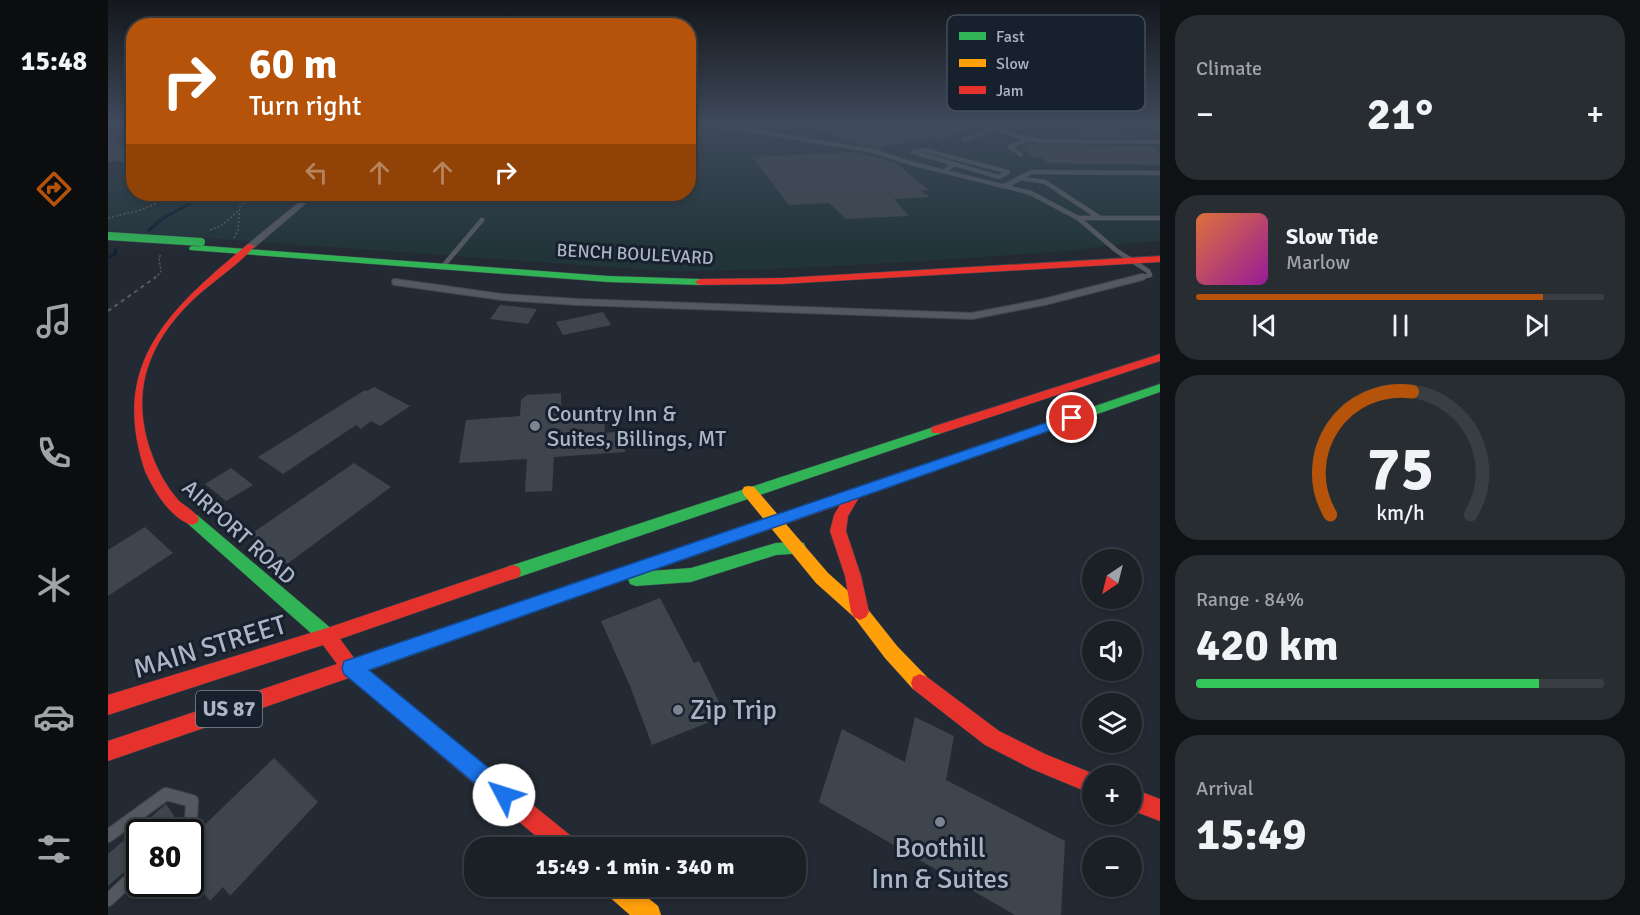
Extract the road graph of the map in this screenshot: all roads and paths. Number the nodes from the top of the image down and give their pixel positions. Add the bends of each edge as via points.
1 (933, 168) edge
2 (949, 168) edge
3 (963, 168) edge
4 (992, 168) edge
5 (945, 171) junction
6 (1160, 173) edge
7 (1019, 178) junction
8 (1006, 185) junction
9 (162, 201) edge
10 (247, 201) edge
11 (305, 201) edge
12 (1059, 206) junction
13 (1082, 206) junction
14 (240, 209) junction
15 (108, 218) edge
16 (1078, 218) junction
17 (1100, 218) junction
18 (1160, 218) edge
19 (482, 220) dead end
20 (108, 236) edge
21 (201, 240) junction
22 (108, 242) edge
23 (223, 244) junction
24 (247, 249) junction
25 (1160, 250) edge
26 (1117, 251) junction
27 (165, 252) dead end
28 (1160, 259) edge
29 (1132, 260) junction
30 (446, 263) junction
31 (395, 282) dead end
32 (108, 310) edge
33 (1160, 357) edge
34 (1160, 388) edge
35 (749, 491) junction
36 (854, 494) junction
37 (775, 520) junction
38 (798, 548) junction
39 (608, 580) junction
40 (860, 612) junction
41 (327, 636) junction
42 (351, 668) junction
43 (108, 705) edge
44 (108, 751) edge
45 (1082, 779) edge
46 (1142, 803) edge
47 (1160, 810) edge
48 (131, 819) edge
49 (191, 819) edge
50 (126, 823) edge
51 (108, 836) edge
52 (555, 837) edge
53 (126, 883) edge
54 (628, 897) edge
55 (108, 900) edge
56 (649, 915) edge

1 - 5 lane
2 - 5 lane
3 - 4 lane via 999,177 1008,172
5 - 8 lane
6 - 7 street via 1031,172
7 - 8 street
7 - 13 lane via 1045,182
8 - 12 lane
9 - 15 path
10 - 14 path
11 - 24 street, AIRPORT ROAD
12 - 13 lane
12 - 16 lane
13 - 17 lane
14 - 21 path
14 - 23 path via 238,230 234,238
16 - 17 lane
16 - 26 lane
17 - 18 lane
19 - 30 lane
20 - 21 main road, bridge
21 - 22 main road
21 - 23 main road
21 - 24 main road
23 - 24 main road
24 - 30 main road
24 - 41 main road, AIRPORT ROAD via 170,319 148,349 140,369 135,416 143,458 170,500
25 - 26 main road, BENCH BOULEVARD
26 - 29 lane
26 - 30 main road, BENCH BOULEVARD via 996,263 744,276 619,274
27 - 32 path via 159,257 161,272 152,282
28 - 29 main road
29 - 30 main road via 745,282 620,279
29 - 31 lane via 1150,275 972,316 578,302 502,297
33 - 35 main road, US 87
34 - 36 main road, US 87
35 - 37 main road
35 - 41 main road, US 87
36 - 37 main road, US 87
36 - 40 main road via 840,512 837,526
37 - 38 main road
37 - 39 main road, US 87
38 - 39 main road via 776,549 691,575
38 - 40 main road via 822,578
39 - 42 main road, US 87
40 - 45 main road via 923,686 967,722 1030,757
41 - 42 main road, AIRPORT ROAD
41 - 43 main road, MAIN STREET / US 87
42 - 44 main road, US 87
42 - 52 main road, AIRPORT ROAD
46 - 47 main road
48 - 49 lane via 166,794 192,801
50 - 51 lane
53 - 55 lane
54 - 56 main road

